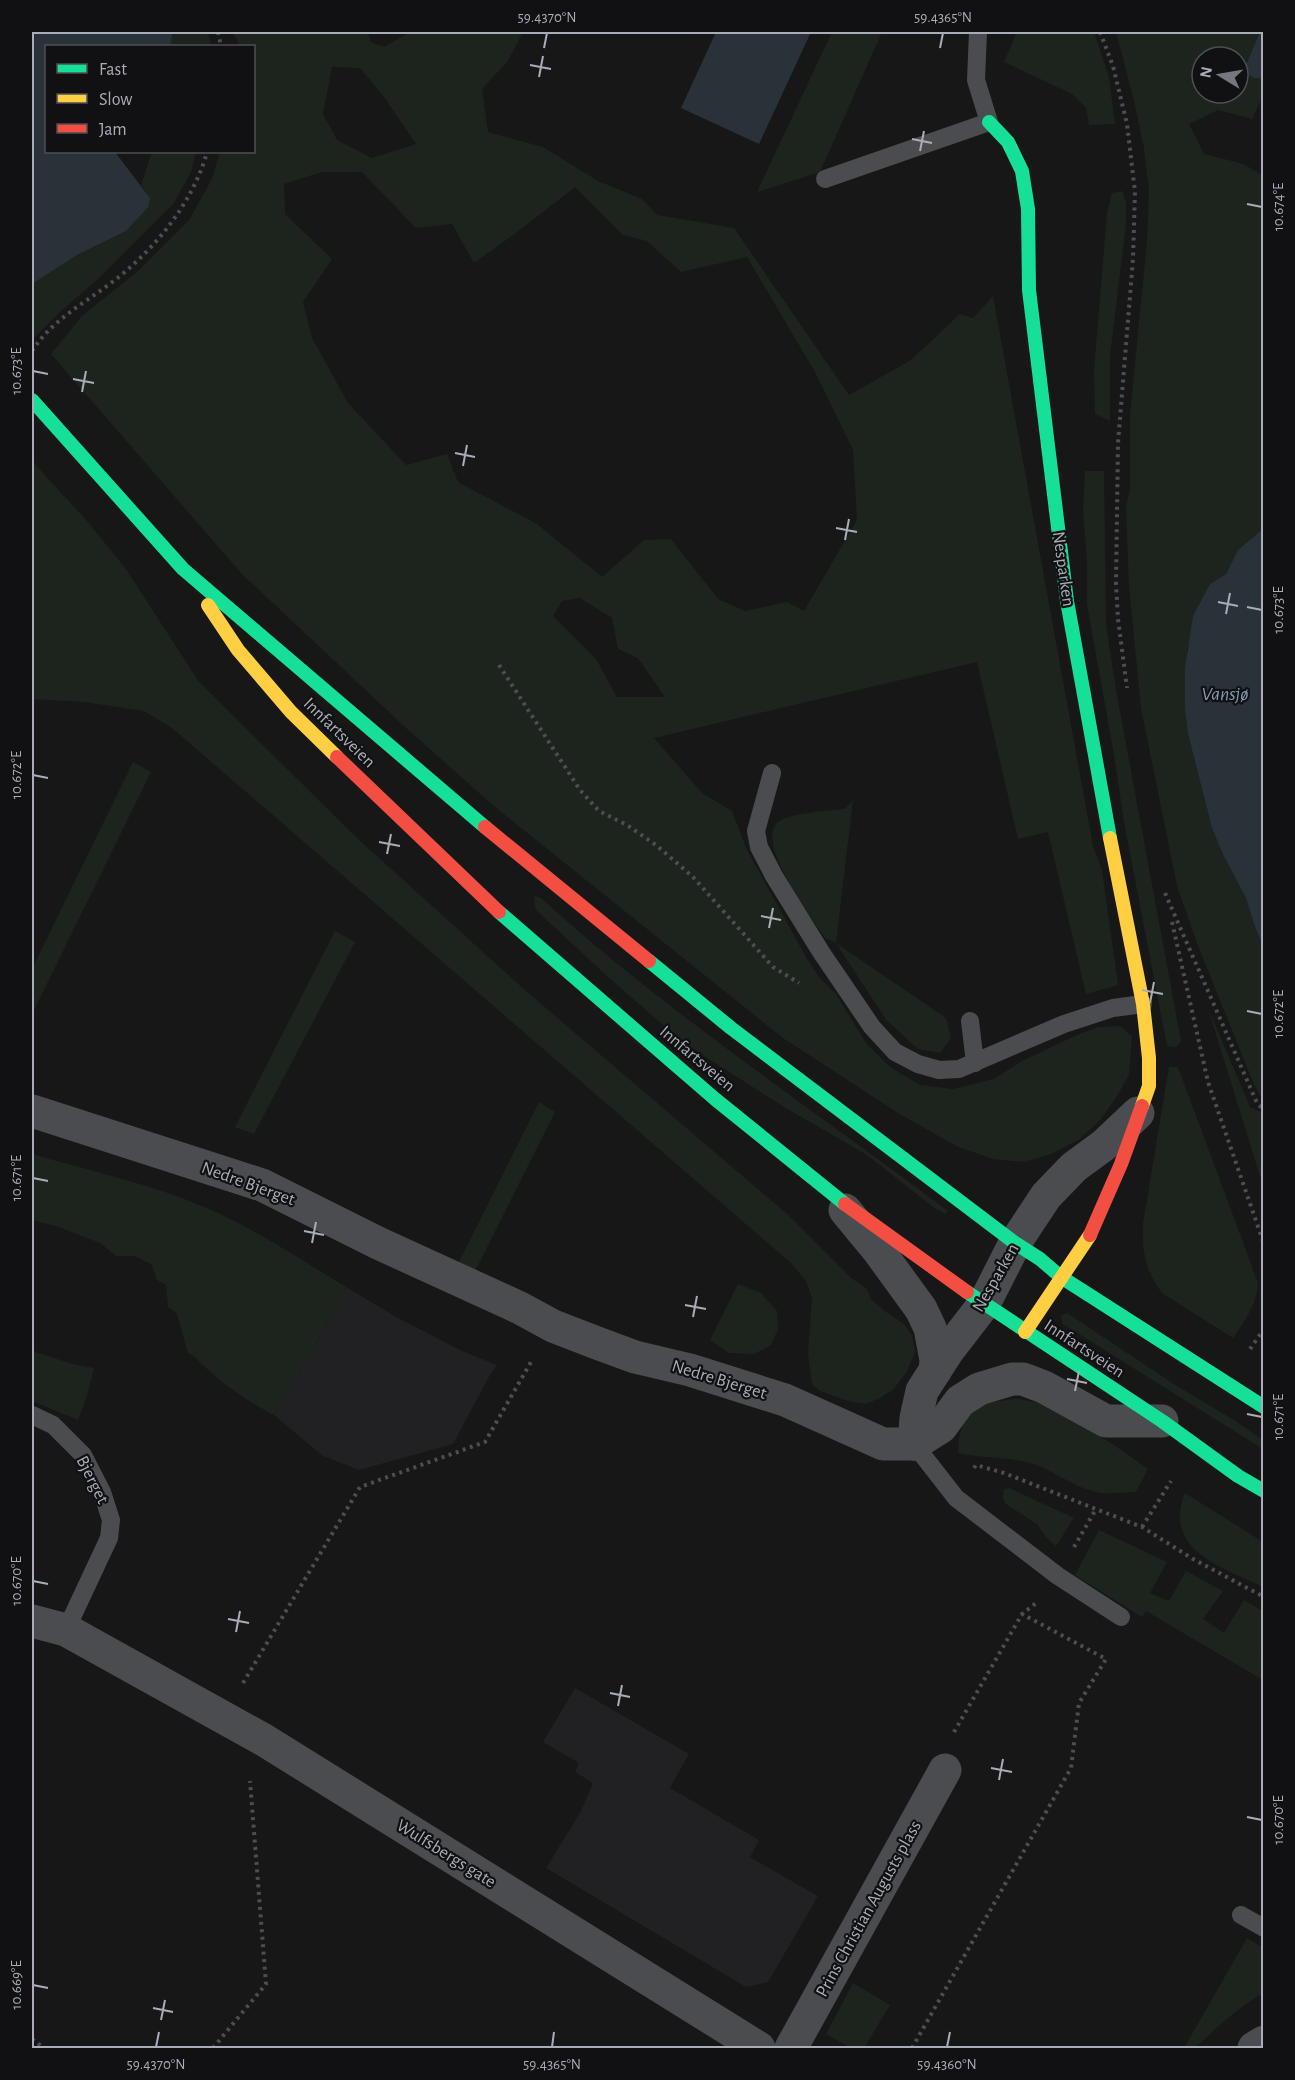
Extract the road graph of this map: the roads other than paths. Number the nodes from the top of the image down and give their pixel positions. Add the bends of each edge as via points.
1 (978, 32) edge
2 (989, 122) junction
3 (825, 179) dead end
4 (32, 400) edge
5 (183, 569) junction
6 (772, 773) dead end
7 (1143, 1004) junction
8 (970, 1021) dead end
9 (975, 1063) junction
10 (32, 1111) edge
11 (1138, 1113) junction
12 (833, 1195) junction
13 (1015, 1244) junction
14 (1061, 1277) junction
15 (984, 1304) junction
16 (1026, 1332) junction
17 (935, 1371) junction
18 (1263, 1407) edge
19 (32, 1415) edge
20 (1162, 1421) junction
21 (898, 1444) junction
22 (1263, 1491) edge
23 (1121, 1617) dead end
24 (32, 1621) edge
25 (66, 1630) junction
26 (945, 1770) road end
27 (1241, 1915) dead end
28 (1263, 1928) edge
29 (1263, 2042) edge
30 (759, 2049) edge
31 (791, 2049) edge
32 (1254, 2049) edge

1 - 2 lane, Nesparken via 976,80
2 - 3 lane
2 - 7 main road, Nesparken via 1008,142 1022,171 1028,209 1029,290 1067,601
4 - 5 main road, Innfartsveien
5 - 12 main road, Innfartsveien via 238,650 291,712 495,910
5 - 13 main road, Innfartsveien via 467,812 731,1028
6 - 9 lane via 756,831 759,847 821,952 872,1027 895,1052 918,1064 939,1070
7 - 9 lane via 1113,1008 1064,1024
7 - 11 main road, Nesparken via 1149,1086
8 - 9 lane
10 - 21 street, Nedre Bjerget via 262,1185 553,1326 635,1357 785,1400
11 - 13 street, Nesparken via 1046,1196
11 - 14 main road, Nesparken via 1092,1232
12 - 15 main road, Innfartsveien
12 - 17 street via 921,1309 930,1328
13 - 14 main road, Innfartsveien
13 - 15 street, Nesparken
14 - 16 main road, Nesparken
14 - 18 main road, Innfartsveien
15 - 16 main road, Innfartsveien
15 - 17 street, Nesparken
16 - 20 main road, Innfartsveien
17 - 21 street, Nesparken via 922,1391 916,1418
19 - 25 lane, Bjerget via 53,1425 83,1455 111,1520 109,1538
20 - 21 street via 1106,1421 1044,1387 1012,1379 979,1389 960,1401 941,1427
20 - 22 main road, Innfartsveien
21 - 23 lane via 956,1498 1058,1576
24 - 25 street
25 - 30 street, Wulfsbergs gate via 264,1740
26 - 31 street, Prins Christian Augusts plass
27 - 28 lane
29 - 32 street

